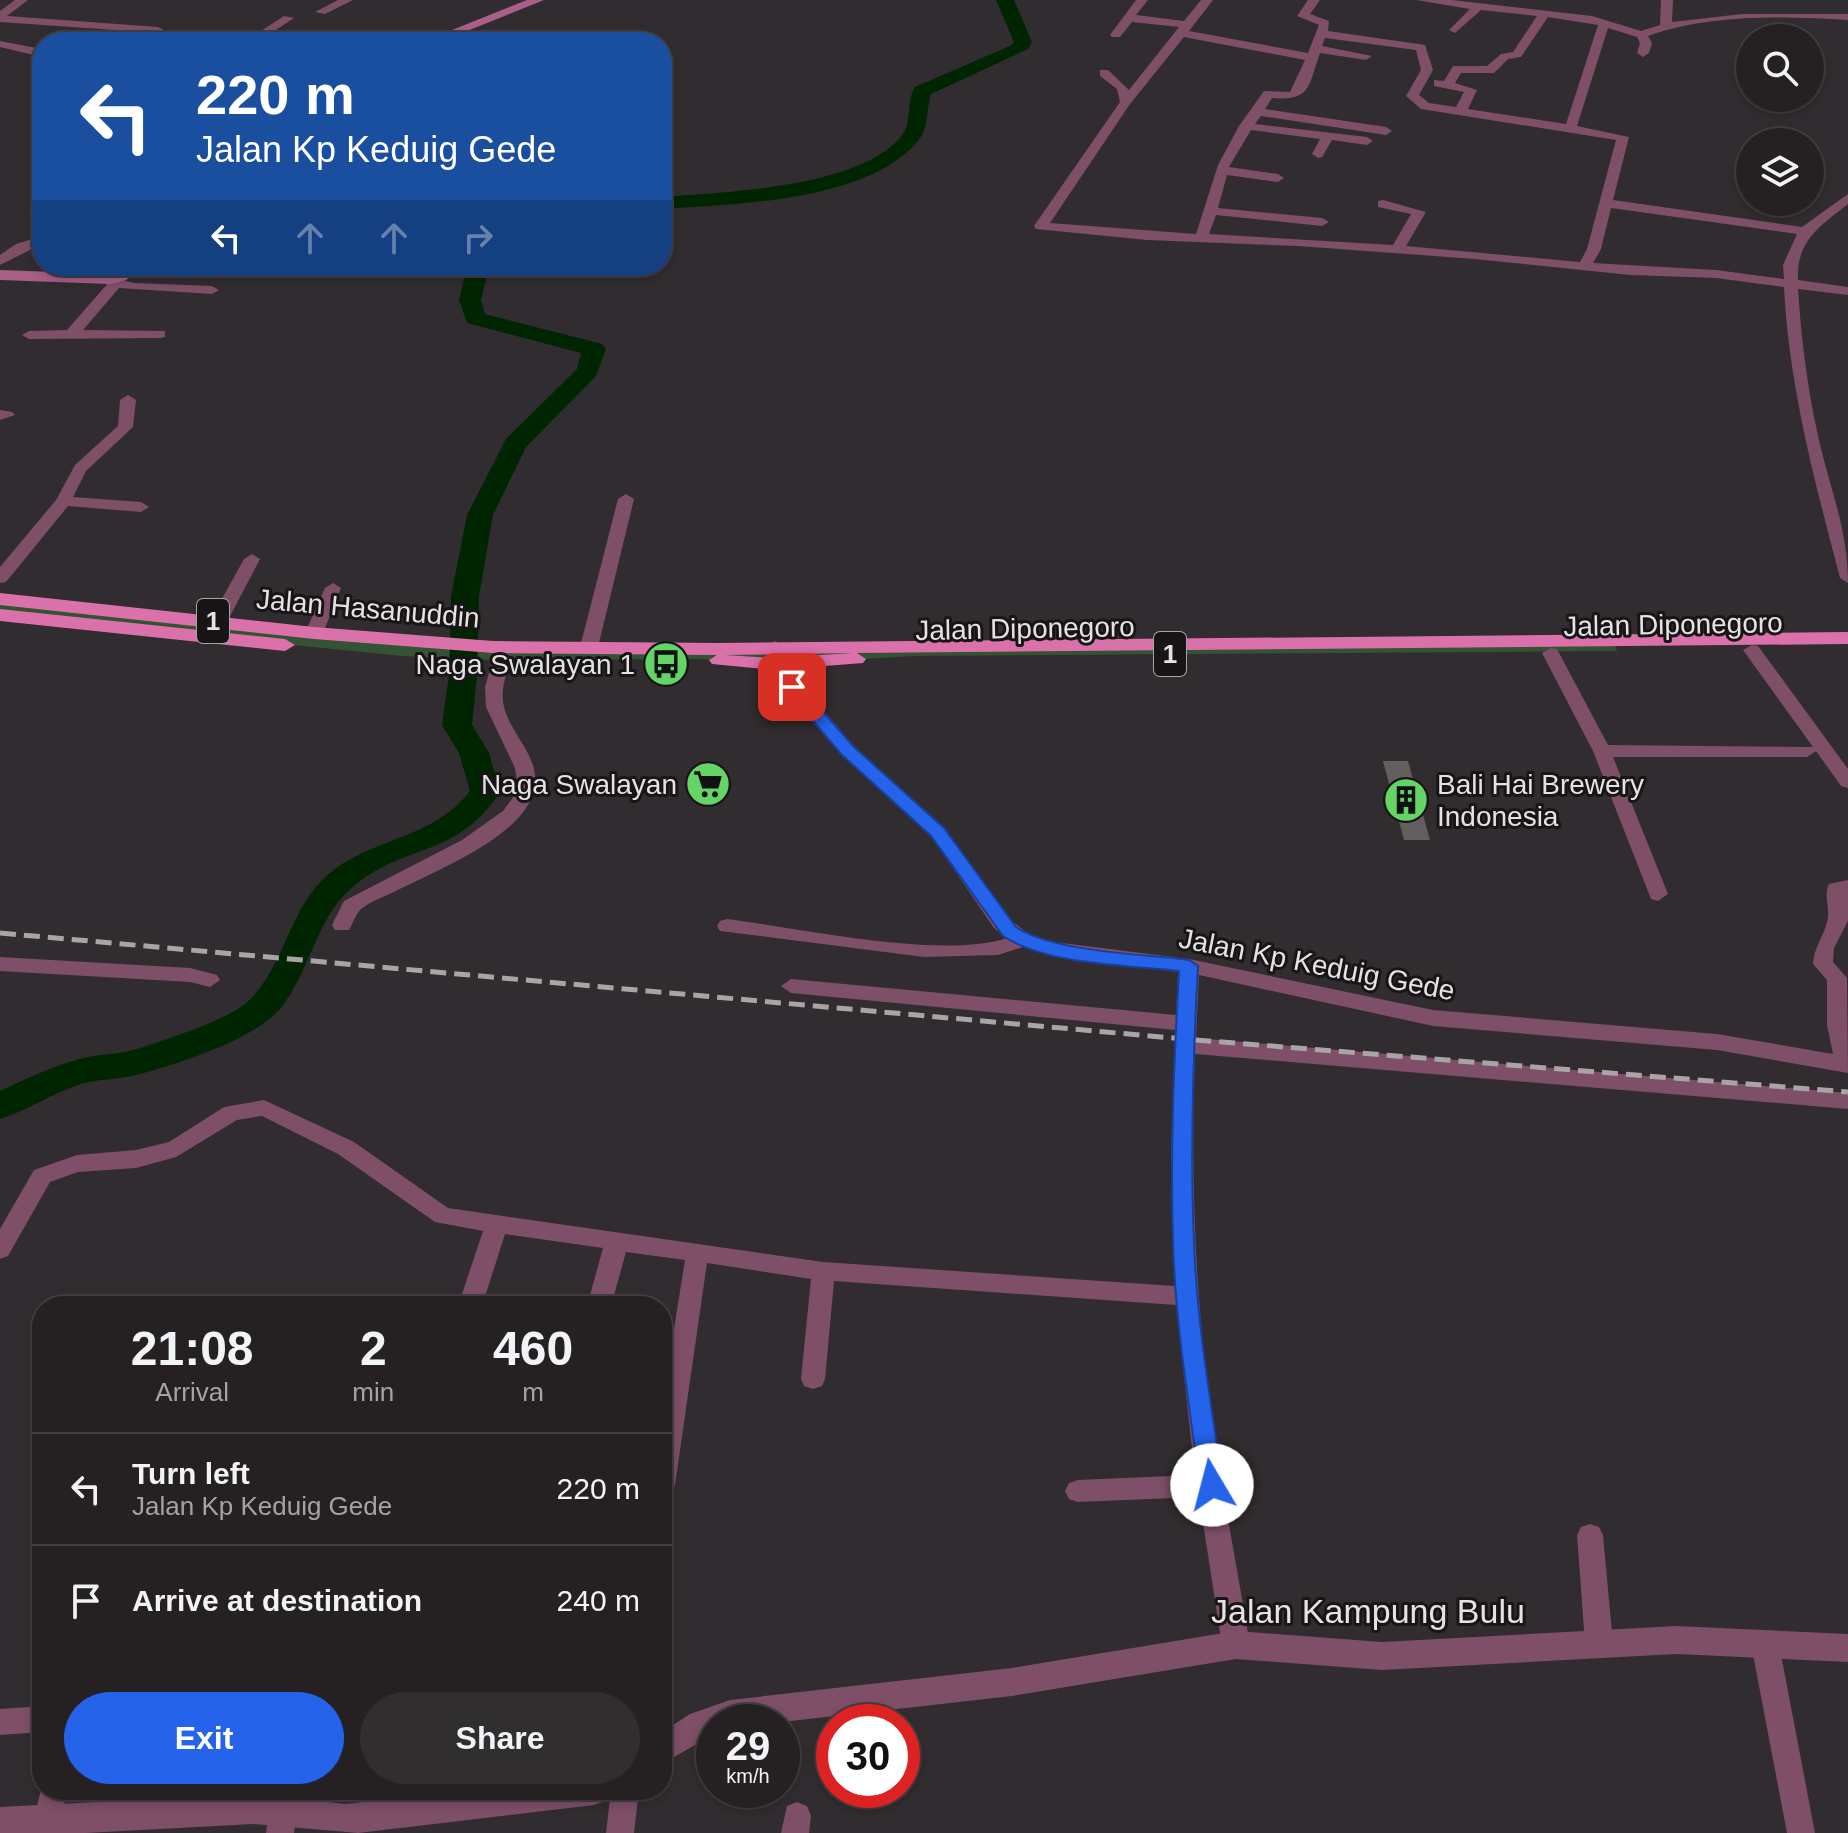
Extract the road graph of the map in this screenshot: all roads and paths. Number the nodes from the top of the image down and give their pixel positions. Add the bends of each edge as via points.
1 (22, 0) edge
2 (347, 0) edge
3 (538, 0) edge
4 (1142, 0) edge
5 (1207, 0) edge
6 (1314, 0) edge
7 (1422, 0) edge
8 (1430, 0) edge
9 (1667, 0) edge
10 (1477, 8) junction
11 (321, 12) dead end
12 (2, 13) edge
13 (1543, 16) junction
14 (1848, 17) edge
15 (288, 18) dead end
16 (1129, 18) junction
17 (1604, 23) junction
18 (1666, 25) junction
19 (1186, 29) junction
20 (158, 30) dead end
21 (1455, 30) dead end
22 (266, 32) edge
23 (454, 32) edge
24 (1321, 34) junction
25 (1116, 35) dead end
26 (1641, 35) junction
27 (0, 44) edge
28 (32, 51) edge
29 (1314, 53) junction
30 (1643, 53) dead end
31 (1366, 56) dead end
32 (1104, 73) dead end
33 (1423, 81) junction
34 (1448, 85) junction
35 (1126, 102) junction
36 (1255, 111) junction
37 (1460, 112) junction
38 (1245, 126) junction
39 (1571, 127) junction
40 (1386, 131) dead end
41 (1328, 136) junction
42 (1367, 141) dead end
43 (1318, 154) dead end
44 (1222, 170) junction
45 (1278, 178) dead end
46 (1848, 198) edge
47 (1604, 203) junction
48 (1383, 204) dead end
49 (1212, 211) junction
50 (1322, 222) dead end
51 (1805, 231) junction
52 (1201, 238) junction
53 (32, 243) edge
54 (1397, 250) junction
55 (0, 261) edge
56 (1585, 266) junction
57 (0, 275) edge
58 (124, 276) edge
59 (119, 280) junction
60 (1791, 283) junction
61 (212, 290) dead end
62 (1848, 291) edge
63 (72, 334) junction
64 (160, 334) dead end
65 (29, 335) dead end
66 (128, 400) dead end
67 (626, 499) dead end
68 (64, 501) junction
69 (141, 507) dead end
70 (252, 559) dead end
71 (0, 578) edge
72 (1848, 578) edge
73 (333, 588) dead end
74 (0, 599) edge
75 (0, 615) edge
76 (218, 622) junction
77 (314, 633) junction
78 (1848, 638) edge
79 (414, 649) junction
80 (1752, 650) junction
81 (1848, 650) edge
82 (1551, 653) junction
83 (589, 654) junction
84 (496, 655) junction
85 (774, 655) junction
86 (1602, 751) junction
87 (1807, 751) dead end
88 (1848, 782) edge
89 (1848, 887) edge
90 (1658, 894) dead end
91 (342, 925) dead end
92 (727, 926) dead end
93 (1023, 940) junction
94 (8, 964) edge
95 (1189, 966) junction
96 (210, 980) dead end
97 (0, 983) edge
98 (791, 986) dead end
99 (1185, 1034) junction
100 (1846, 1065) edge
101 (1848, 1101) edge
102 (497, 1224) junction
103 (616, 1244) junction
104 (0, 1250) edge
105 (697, 1255) junction
106 (823, 1271) junction
107 (473, 1296) edge
108 (602, 1296) edge
109 (1189, 1296) junction
110 (672, 1363) edge
111 (813, 1379) dead end
112 (1212, 1485) junction
113 (1078, 1491) dead end
114 (1590, 1535) dead end
115 (1599, 1643) junction
116 (1765, 1644) junction
117 (1236, 1645) junction
118 (1848, 1648) edge
119 (32, 1720) edge
120 (0, 1722) edge
121 (672, 1743) edge
122 (508, 1800) edge
123 (624, 1800) edge
124 (177, 1802) edge
125 (51, 1804) edge
126 (283, 1812) edge
127 (0, 1822) edge
128 (620, 1833) edge
129 (1801, 1833) edge

1 - 12 street
2 - 11 street
3 - 23 main road
4 - 16 street
5 - 19 street
6 - 24 street via 1303,16 1325,21
7 - 8 street
8 - 10 street
9 - 18 street
10 - 13 street
10 - 21 street
12 - 20 street
13 - 17 street
13 - 34 street via 1517,55 1505,56 1490,70 1457,69
14 - 18 street via 1729,18
15 - 22 street
16 - 19 street
16 - 25 street
17 - 26 street
17 - 39 street
18 - 26 street
19 - 29 street via 1260,51
19 - 35 street
24 - 29 street
24 - 33 street via 1419,46 1426,66
26 - 30 street via 1646,43
27 - 28 street
29 - 31 street
29 - 36 street via 1296,95 1268,94
32 - 35 street via 1123,88
33 - 34 street
33 - 37 street via 1412,96 1415,101
34 - 37 street via 1471,90
35 - 52 street via 1041,226
36 - 38 street
36 - 40 street
37 - 39 street
38 - 41 street
38 - 44 street
39 - 47 street via 1624,138
41 - 42 street
41 - 43 street
44 - 45 street
44 - 49 street
46 - 51 street
47 - 51 street
47 - 56 street
48 - 54 street via 1419,212
49 - 50 street
49 - 52 street
51 - 60 street via 1790,265
52 - 54 street
53 - 55 street
54 - 56 street
56 - 60 street
57 - 59 main road
58 - 59 main road
59 - 61 street via 135,287
59 - 63 street
60 - 62 street
60 - 72 street via 1809,431
63 - 64 street
63 - 65 street
66 - 68 street via 125,427 92,453 65,488
67 - 83 street
68 - 69 street
68 - 71 street
70 - 76 street
73 - 77 street
74 - 76 highway, Jalan Hasanuddin / 1
75 - 79 highway, Jalan Hasanuddin / 1
76 - 77 highway, Jalan Hasanuddin / 1
77 - 79 highway, Jalan Hasanuddin / 1
78 - 85 highway, Jalan Diponegoro / 1
79 - 84 highway, Jalan Hasanuddin / 1
80 - 81 highway, Jalan Diponegoro / 1
80 - 82 highway, Jalan Diponegoro / 1
80 - 88 street
82 - 85 highway, Jalan Diponegoro / 1
82 - 86 street
83 - 84 highway, Jalan Diponegoro / 1
83 - 85 highway, Jalan Diponegoro / 1 via 701,659
84 - 91 street via 493,711 525,768 523,799 482,835 351,906
85 - 93 street, Jalan Kp Keduig Gede via 847,750 938,832 1001,923
86 - 87 street
86 - 90 street
89 - 100 street via 1836,889 1838,921 1824,948 1823,964 1837,978
92 - 93 street via 908,948 1000,949
93 - 95 street, Jalan Kp Keduig Gede via 1054,949
94 - 96 street
94 - 97 street
95 - 99 street
95 - 100 street, Jalan Kp Keduig Gede via 1433,1018 1717,1042
98 - 99 street
99 - 101 street
99 - 109 street via 1181,1179
102 - 103 street
102 - 104 street via 443,1216 346,1148 264,1108 253,1108 222,1118 176,1149 77,1164 42,1176
102 - 107 street
103 - 105 street
103 - 108 street
105 - 106 street
105 - 110 street
106 - 109 street
106 - 111 street
109 - 112 street
112 - 113 street
112 - 117 street
114 - 115 street
115 - 116 street, Jalan Kampung Bulu
115 - 117 street, Jalan Kampung Bulu via 1382,1656
116 - 118 street, Jalan Kampung Bulu
116 - 129 street
117 - 121 street, Jalan Kampung Bulu via 1012,1682 730,1714
119 - 120 street
122 - 126 street via 346,1819
123 - 128 street
124 - 125 street
124 - 126 street
125 - 127 street

